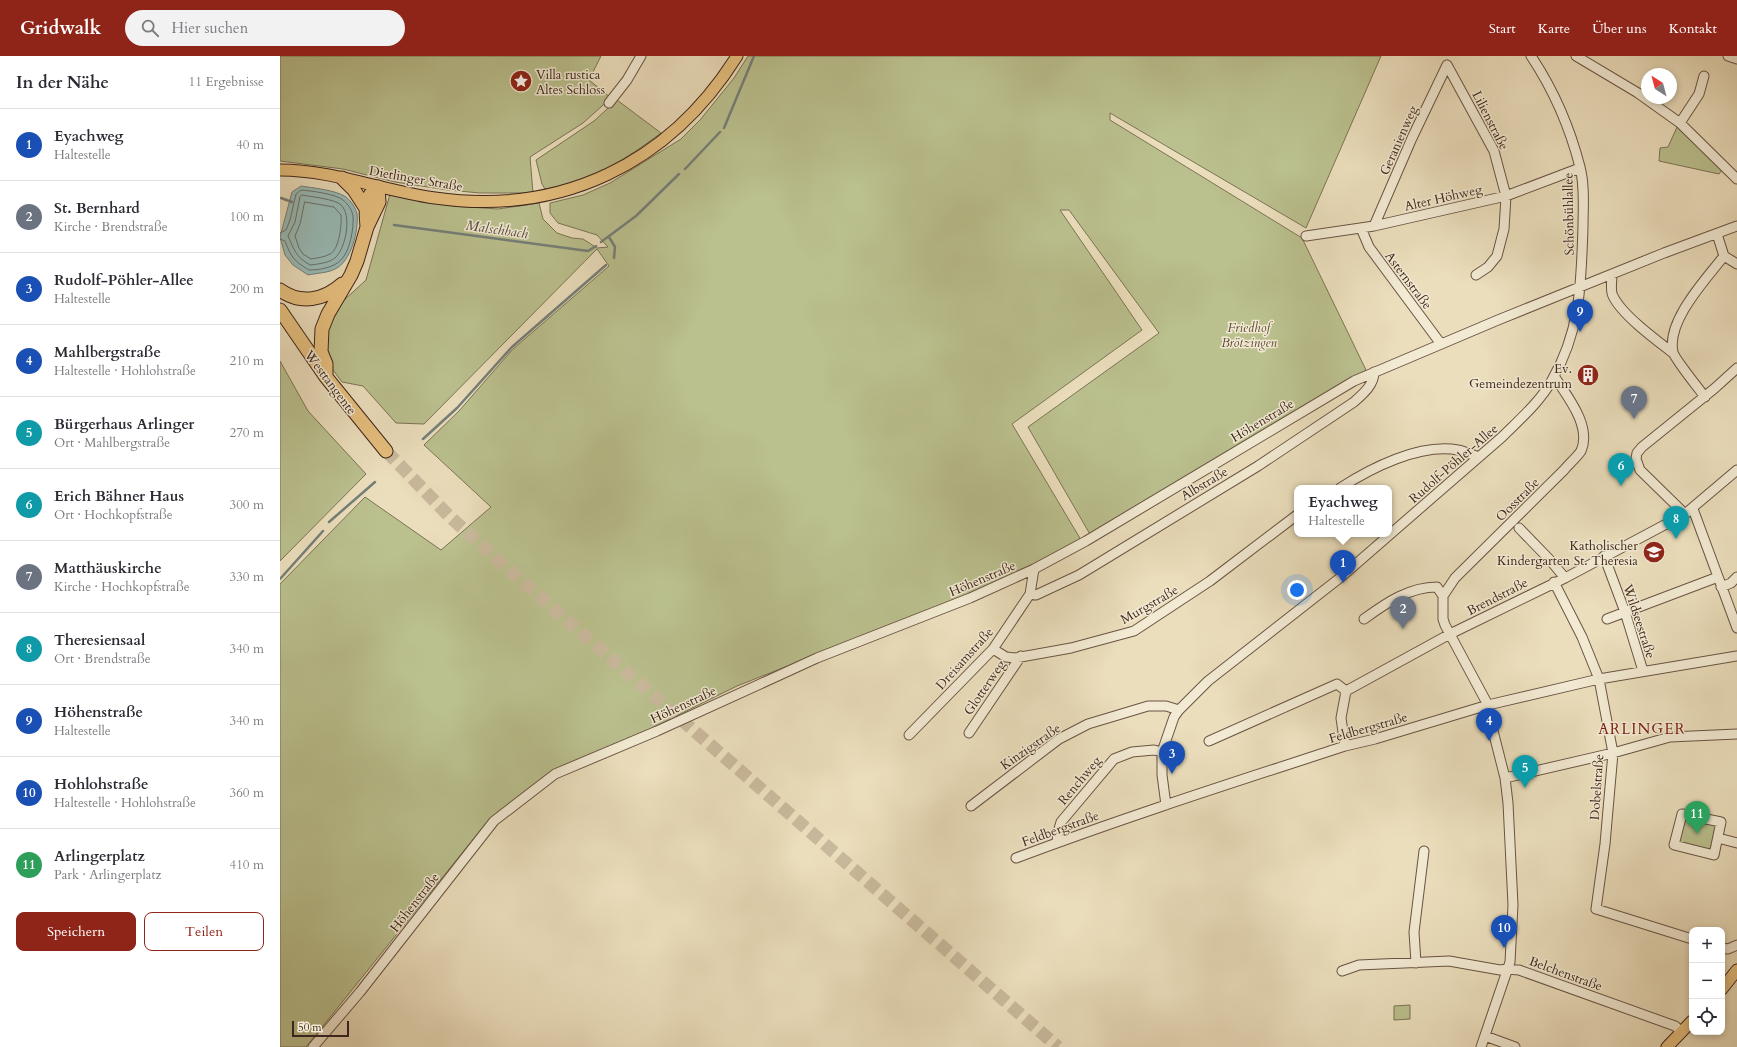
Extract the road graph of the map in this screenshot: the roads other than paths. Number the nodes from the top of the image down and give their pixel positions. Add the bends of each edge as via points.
1 (641, 56) edge
2 (736, 56) edge
3 (1531, 56) edge
4 (1576, 56) edge
5 (1728, 56) edge
6 (1737, 59) edge
7 (1447, 65) joint
8 (1704, 76) dead end
9 (609, 103) dead end
10 (1680, 123) junction
11 (1580, 168) junction
12 (280, 170) edge
13 (342, 178) junction
14 (1737, 179) edge
15 (378, 187) junction
16 (1506, 196) junction
17 (365, 207) junction
18 (1374, 226) junction
19 (1737, 226) edge
20 (367, 227) junction
21 (1361, 228) junction
22 (1717, 234) junction
23 (1306, 236) dead end
24 (1724, 256) junction
25 (1737, 264) edge
26 (1612, 274) junction
27 (1476, 275) dead end
28 (350, 278) junction
29 (1581, 286) junction
30 (280, 290) edge
31 (280, 310) edge
32 (1441, 344) junction
33 (1673, 352) junction
34 (1737, 368) edge
35 (1374, 372) junction
36 (1554, 376) junction
37 (326, 377) junction
38 (1705, 397) junction
39 (386, 451) tunnel mouth
40 (1479, 457) junction
41 (1737, 470) edge
42 (1345, 485) edge
43 (1689, 511) junction
44 (1294, 517) edge
45 (1519, 528) dead end
46 (1392, 533) edge
47 (1387, 537) edge
48 (1604, 556) junction
49 (1034, 569) junction
50 (1718, 577) junction
51 (1737, 577) edge
52 (1565, 578) junction
53 (1554, 582) junction
54 (1721, 587) junction
55 (1030, 594) junction
56 (1443, 596) junction
57 (1626, 612) junction
58 (1364, 619) dead end
59 (1607, 619) dead end
60 (1737, 628) edge
61 (1450, 634) junction
62 (993, 648) junction
63 (1021, 656) junction
64 (1737, 656) edge
65 (1643, 671) junction
66 (1598, 679) junction
67 (1346, 691) junction
68 (1488, 706) junction
69 (1179, 710) junction
70 (969, 733) dead end
71 (909, 734) dead end
72 (1737, 734) edge
73 (1209, 741) dead end
74 (1345, 746) junction
75 (1162, 752) junction
76 (1613, 753) junction
77 (1506, 778) junction
78 (1166, 805) junction
79 (971, 806) dead end
80 (1718, 838) junction
81 (1057, 842) junction
82 (1737, 843) edge
83 (1424, 851) dead end
84 (1016, 858) dead end
85 (1689, 938) edge
86 (1737, 945) edge
87 (1725, 948) edge
88 (1416, 963) junction
89 (1507, 969) junction
90 (1737, 970) edge
91 (1342, 972) dead end
92 (1725, 985) edge
93 (1689, 1024) edge
94 (1682, 1032) junction
95 (1485, 1036) junction
96 (313, 1047) edge
97 (1481, 1047) edge
98 (1515, 1047) edge
99 (1667, 1047) edge

1 - 9 street
2 - 15 main road, Dietlinger Straße via 714,88 679,125 644,154 584,185 539,197 486,201 435,198
3 - 11 street, Schönbühlallee via 1540,68 1563,115
4 - 10 street via 1638,93
5 - 6 street
7 - 16 street, Lilienstraße via 1494,151
7 - 18 street, Geranienweg
8 - 10 street via 1699,94
10 - 14 street
11 - 16 street, Alter Höhweg
11 - 29 street, Schönbühlallee via 1583,198
12 - 13 main road, Dietlinger Straße
13 - 15 main road, Dietlinger Straße
13 - 17 highway
15 - 17 highway via 370,193
15 - 20 highway via 379,202
16 - 18 street, Alter Höhweg
16 - 27 street, Lilienstraße via 1504,229 1497,256 1488,267
17 - 20 highway
18 - 21 street, Alter Höhweg
19 - 22 street, Höhenstraße
20 - 28 highway
21 - 23 street, Alter Höhweg
21 - 32 street, Asternstraße via 1369,247
22 - 24 street
22 - 26 street, Höhenstraße
24 - 25 street
24 - 33 street via 1679,318 1673,337
26 - 29 street, Höhenstraße
26 - 33 street via 1612,295 1619,307
28 - 30 highway via 332,293 318,298 297,298
28 - 37 highway via 322,329 321,352 326,364
29 - 32 street, Höhenstraße
29 - 36 street, Rudolf-Pöhler-Allee via 1575,322 1566,352
31 - 37 highway, Westtangente
32 - 35 street, Höhenstraße
33 - 38 street
34 - 38 street
35 - 49 street, Höhenstraße via 1354,381 1086,541
35 - 55 street, Albstraße via 1366,392 1354,402 1258,466 1079,575 1036,595
36 - 40 street, Rudolf-Pöhler-Allee via 1527,412
36 - 56 street, Oosstraße via 1582,426 1584,437 1580,451 1455,578
37 - 39 highway, Westtangente
38 - 43 street via 1642,447 1636,459 1640,470
40 - 42 street via 1458,450 1419,452 1362,474
40 - 46 street, Rudolf-Pöhler-Allee
41 - 43 street, Brendstraße
43 - 48 street, Brendstraße
43 - 50 street
44 - 63 street, Murgstraße via 1210,581 1134,631 1071,648
45 - 52 street
47 - 69 street, Rudolf-Pöhler-Allee via 1341,577 1208,682
48 - 52 street, Brendstraße
48 - 57 street, Wildseestraße
49 - 55 street, Dreisamstraße
49 - 96 street, Höhenstraße via 970,598 811,661 657,731 554,774 494,821 360,992
50 - 54 street
50 - 57 street
51 - 54 street
52 - 53 street, Brendstraße
53 - 61 street, Brendstraße
53 - 66 street, Dobelstraße via 1582,637
54 - 60 street
55 - 62 street, Dreisamstraße
56 - 58 street via 1437,587 1426,587 1402,595
56 - 61 street via 1443,619
57 - 59 street
57 - 65 street, Wildseestraße
61 - 67 street, Brendstraße
61 - 68 street
62 - 63 street, Murgstraße via 1006,657
62 - 71 street, Dreisamstraße
63 - 70 street, Glotterweg
64 - 65 street, Feldbergstraße
65 - 66 street, Feldbergstraße
66 - 68 street, Feldbergstraße
66 - 76 street, Dobelstraße
67 - 73 street via 1337,684
67 - 74 street via 1341,718
68 - 74 street, Feldbergstraße
68 - 77 street
69 - 75 street, Rudolf-Pöhler-Allee via 1174,717
69 - 79 street, Kinzigstraße via 1166,706 1148,706 1088,724 1059,739
72 - 76 street via 1670,737
74 - 78 street, Feldbergstraße
75 - 78 street, Rudolf-Pöhler-Allee
75 - 81 street, Renchweg via 1132,752 1114,759 1061,822
76 - 77 street
76 - 85 street, Dobelstraße via 1596,909
77 - 89 street via 1513,904 1510,962
78 - 81 street, Feldbergstraße
80 - 80 street via 1721,822 1682,814 1674,845 1714,855
80 - 82 street
81 - 84 street, Feldbergstraße
83 - 88 street via 1414,932
86 - 87 street
88 - 89 street, Belchenstraße via 1449,961
88 - 91 street, Belchenstraße via 1359,965
89 - 94 street, Belchenstraße via 1519,970 1668,1023
89 - 95 street
90 - 92 main road
93 - 94 main road
94 - 99 main road
95 - 97 street
95 - 98 street

